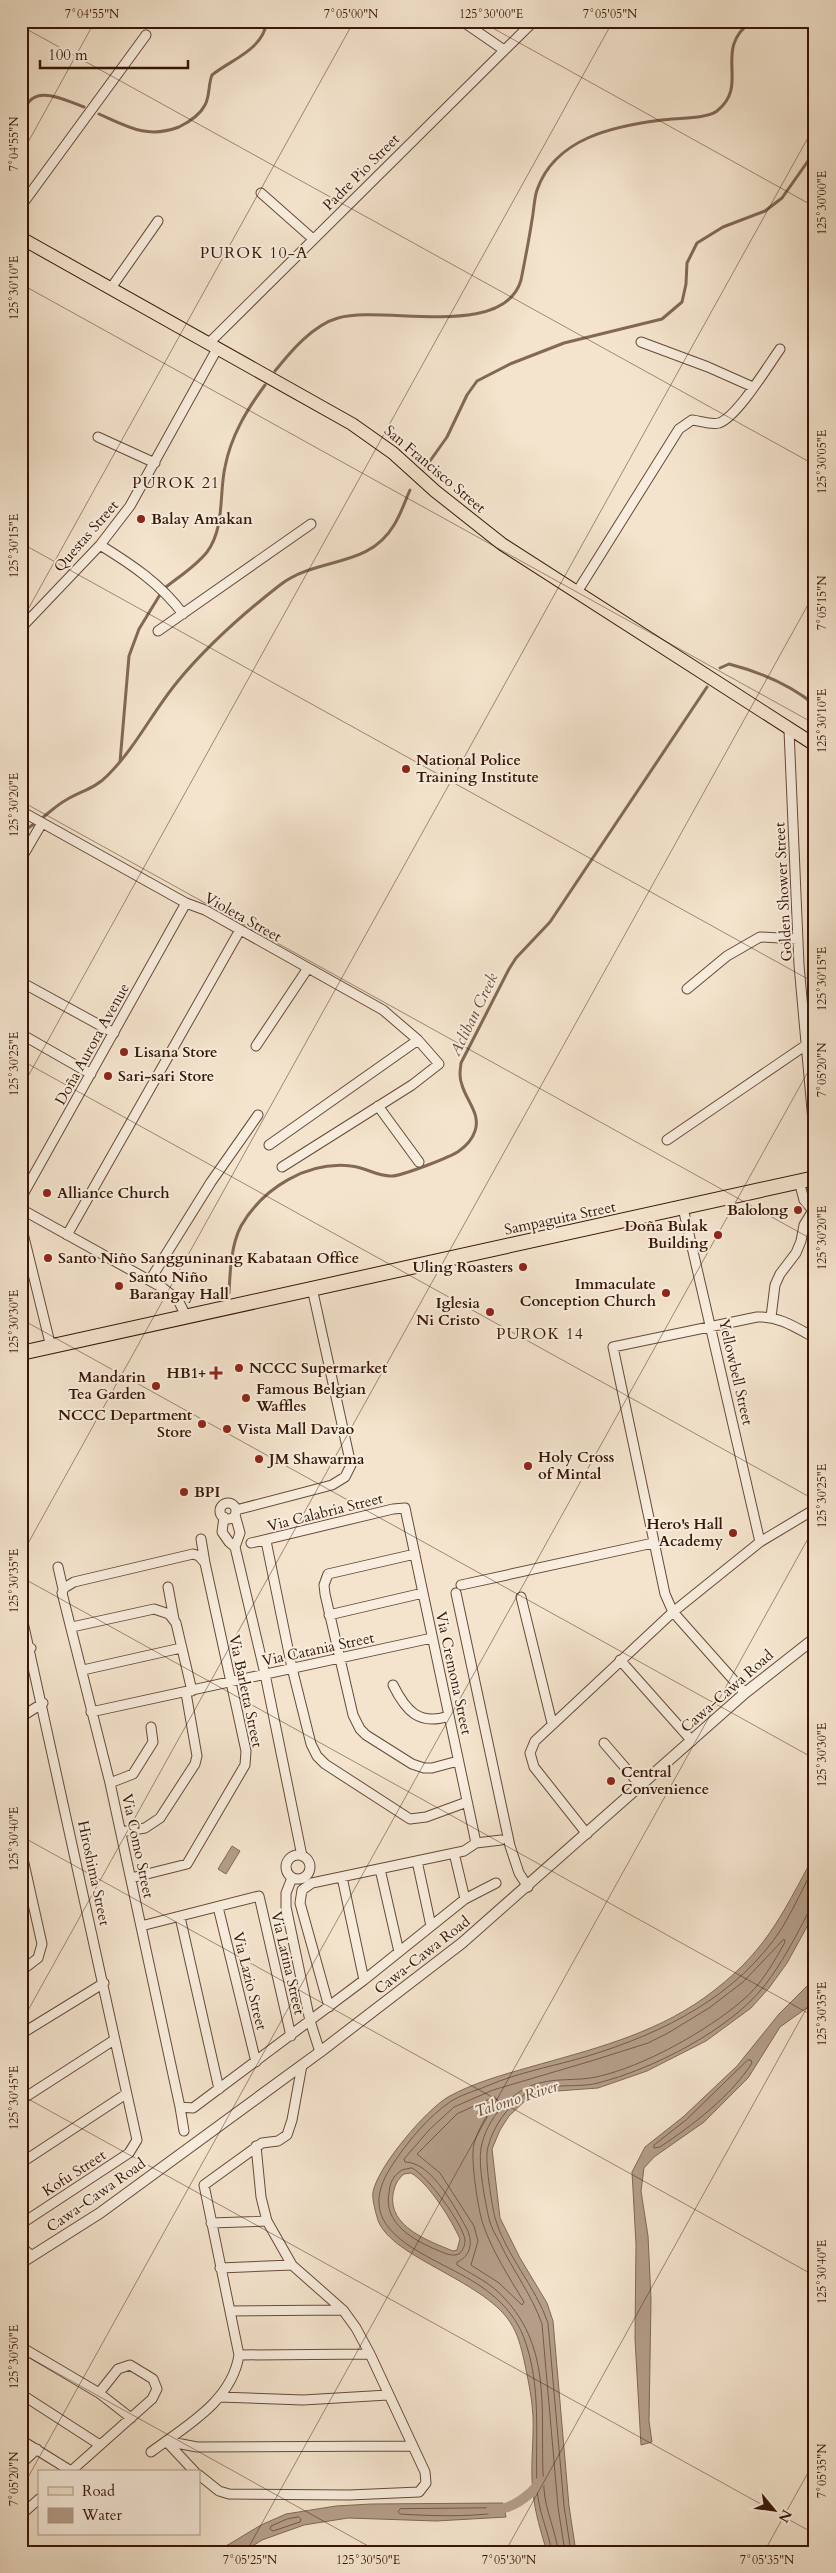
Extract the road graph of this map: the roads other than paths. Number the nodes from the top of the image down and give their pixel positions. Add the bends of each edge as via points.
1 (462, 21) edge
2 (534, 21) edge
3 (146, 35) dead end
4 (504, 50) junction
5 (261, 193) dead end
6 (21, 206) edge
7 (158, 221) dead end
8 (21, 238) edge
9 (314, 239) junction
10 (111, 288) junction
11 (641, 342) dead end
12 (212, 346) junction
13 (780, 349) dead end
14 (753, 387) junction
15 (98, 436) dead end
16 (155, 463) junction
17 (311, 524) dead end
18 (100, 545) junction
19 (577, 592) junction
20 (183, 614) junction
21 (21, 628) edge
22 (158, 631) dead end
23 (789, 730) junction
24 (815, 745) edge
25 (21, 811) edge
26 (42, 822) junction
27 (21, 859) edge
28 (186, 903) junction
29 (240, 930) junction
30 (798, 939) junction
31 (308, 968) junction
32 (21, 982) edge
33 (686, 989) dead end
34 (114, 1033) junction
35 (21, 1034) edge
36 (418, 1040) junction
37 (806, 1045) junction
38 (256, 1046) dead end
39 (91, 1074) junction
40 (378, 1106) junction
41 (258, 1115) dead end
42 (667, 1140) dead end
43 (815, 1143) edge
44 (269, 1145) dead end
45 (419, 1162) dead end
46 (282, 1167) dead end
47 (815, 1178) edge
48 (799, 1182) junction
49 (21, 1198) edge
50 (684, 1208) junction
51 (21, 1209) edge
52 (814, 1212) edge
53 (21, 1225) edge
54 (68, 1235) junction
55 (150, 1280) junction
56 (312, 1288) junction
57 (186, 1316) junction
58 (771, 1318) junction
59 (712, 1327) junction
60 (815, 1338) edge
61 (51, 1347) junction
62 (21, 1353) edge
63 (405, 1508) joint
64 (815, 1509) edge
65 (235, 1512) junction
66 (224, 1517) junction
67 (201, 1539) dead end
68 (266, 1540) junction
69 (760, 1542) junction
70 (250, 1543) dead end
71 (653, 1543) junction
72 (236, 1547) junction
73 (415, 1554) junction
74 (58, 1567) dead end
75 (206, 1567) junction
76 (461, 1584) dead end
77 (168, 1587) dead end
78 (63, 1591) junction
79 (423, 1593) junction
80 (456, 1593) dead end
81 (521, 1597) dead end
82 (21, 1612) edge
83 (673, 1612) junction
84 (329, 1616) junction
85 (174, 1619) junction
86 (72, 1627) junction
87 (432, 1638) junction
88 (815, 1638) edge
89 (31, 1648) junction
90 (181, 1648) junction
91 (21, 1654) edge
92 (339, 1659) junction
93 (620, 1660) junction
94 (292, 1668) junction
95 (83, 1670) junction
96 (265, 1674) junction
97 (229, 1681) junction
98 (393, 1685) dead end
99 (189, 1692) junction
100 (745, 1693) junction
101 (43, 1704) junction
102 (91, 1712) junction
103 (449, 1716) junction
104 (21, 1717) edge
105 (552, 1724) junction
106 (151, 1727) dead end
107 (692, 1741) junction
108 (604, 1743) dead end
109 (458, 1761) junction
110 (110, 1783) junction
111 (641, 1786) junction
112 (467, 1802) junction
113 (121, 1832) junction
114 (587, 1834) junction
115 (501, 1840) dead end
116 (476, 1843) junction
117 (21, 1850) edge
118 (454, 1853) junction
119 (302, 1856) junction
120 (417, 1861) junction
121 (380, 1869) junction
122 (342, 1877) junction
123 (131, 1878) junction
124 (292, 1878) junction
125 (496, 1883) dead end
126 (528, 1886) junction
127 (465, 1899) junction
128 (218, 1907) junction
129 (180, 1917) junction
130 (142, 1926) junction
131 (431, 1926) junction
132 (399, 1952) junction
133 (21, 1972) edge
134 (364, 1980) junction
135 (104, 1983) junction
136 (329, 2007) junction
137 (310, 2021) junction
138 (21, 2034) edge
139 (291, 2036) junction
140 (114, 2040) junction
141 (320, 2052) junction
142 (256, 2062) junction
143 (302, 2065) junction
144 (219, 2089) junction
145 (126, 2094) junction
146 (21, 2100) edge
147 (183, 2108) junction
148 (184, 2131) dead end
149 (137, 2140) joint
150 (256, 2146) junction
151 (21, 2163) edge
152 (267, 2221) junction
153 (211, 2223) junction
154 (21, 2224) edge
155 (21, 2247) edge
156 (32, 2256) junction
157 (21, 2263) edge
158 (292, 2265) junction
159 (220, 2268) junction
160 (343, 2310) junction
161 (230, 2311) junction
162 (21, 2346) edge
163 (370, 2354) junction
164 (239, 2355) junction
165 (99, 2393) junction
166 (21, 2394) edge
167 (388, 2395) junction
168 (219, 2397) junction
169 (131, 2418) junction
170 (21, 2440) edge
171 (166, 2441) junction
172 (100, 2445) junction
173 (412, 2446) junction
174 (38, 2449) junction
175 (151, 2452) dead end
176 (21, 2464) edge
177 (67, 2470) edge
178 (72, 2470) edge
179 (193, 2470) edge
180 (200, 2476) edge
181 (38, 2500) edge
182 (21, 2515) edge

1 - 4 street
2 - 4 street, Padre Pio Street
3 - 6 street
4 - 9 street, Padre Pio Street
5 - 9 street
7 - 10 street
8 - 10 main road, San Francisco Street
9 - 12 street, Padre Pio Street
10 - 12 main road, San Francisco Street
11 - 14 street
12 - 16 street, Questas Street
12 - 19 main road, San Francisco Street via 370,435 488,534
13 - 14 street
14 - 19 street via 724,420 709,424 692,420 679,429
15 - 16 street
16 - 18 street, Questas Street via 130,506
17 - 20 street
18 - 20 street via 142,572 175,602
18 - 21 street, Questas Street
19 - 23 main road, San Francisco Street
20 - 22 street
23 - 24 main road, San Francisco Street
23 - 30 street, Golden Shower Street
25 - 26 street, Violeta Street
26 - 27 street
26 - 28 street, Violeta Street
28 - 29 street, Violeta Street
28 - 34 street, Doña Aurora Avenue
29 - 31 street, Violeta Street
29 - 54 street
30 - 33 street via 760,937 727,956
30 - 37 street, Golden Shower Street
31 - 36 street, Violeta Street via 383,1010
31 - 38 street
32 - 34 street
34 - 39 street, Doña Aurora Avenue
35 - 39 street
36 - 40 street, Violeta Street via 438,1064
36 - 44 street
37 - 42 street
37 - 43 street, Golden Shower Street
39 - 49 street, Doña Aurora Avenue
40 - 45 street
40 - 46 street
41 - 55 street via 211,1182
47 - 48 highway, Sampaguita Street
48 - 50 highway, Sampaguita Street
48 - 52 street via 804,1200
50 - 56 highway, Sampaguita Street
50 - 59 street, Yellowbell Street
51 - 54 street
52 - 58 street via 804,1226 796,1252 775,1286
53 - 61 street
54 - 55 street
55 - 57 street via 176,1297
56 - 57 highway, Sampaguita Street
56 - 65 street via 351,1465 345,1477 332,1485
57 - 61 highway, Sampaguita Street
58 - 59 street via 740,1319
58 - 60 street via 786,1322
59 - 69 street, Yellowbell Street
59 - 71 street via 613,1347
61 - 62 highway, Sampaguita Street
63 - 68 street, Via Calabria Street
63 - 73 street, Via Cremona Street
64 - 69 street
65 - 66 street via 228,1519
65 - 66 street via 231,1503 223,1505 220,1513
65 - 72 street via 240,1533
66 - 72 street via 222,1532
67 - 75 street, Via Barletta Street
68 - 70 street, Via Calabria Street
68 - 94 street
69 - 83 street
71 - 76 street
71 - 83 street via 665,1594
72 - 96 street
73 - 79 street, Via Cremona Street
73 - 84 street via 328,1574 324,1585
74 - 78 street, Via Como Street
75 - 78 street via 199,1556 193,1554 74,1582
75 - 97 street, Via Barletta Street
77 - 85 street
78 - 86 street, Via Como Street
79 - 84 street
79 - 87 street, Via Cremona Street
80 - 126 street via 510,1846 519,1873
81 - 105 street
82 - 89 street, Hiroshima Street
83 - 93 street
83 - 100 street
84 - 92 street
85 - 86 street via 154,1609
85 - 90 street
86 - 95 street, Via Como Street
87 - 92 street, Via Catania Street
87 - 103 street, Via Cremona Street
88 - 100 street, Cawa-Cawa Road
89 - 91 street
89 - 101 street, Hiroshima Street
90 - 95 street
90 - 99 street
92 - 94 street, Via Catania Street
92 - 109 street via 353,1716 366,1735 424,1768
93 - 105 street
93 - 107 street
94 - 96 street, Via Catania Street
94 - 112 street via 311,1744 325,1764 410,1819 426,1817
95 - 102 street, Via Como Street
96 - 97 street, Via Catania Street
96 - 119 street
97 - 99 street, Via Catania Street
97 - 123 street, Via Barletta Street via 246,1751 243,1771 187,1864
98 - 103 street via 402,1703 418,1716 434,1721
99 - 102 street, Via Catania Street
99 - 113 street via 197,1756 195,1764 154,1824
100 - 107 street, Cawa-Cawa Road
101 - 104 street
101 - 135 street, Hiroshima Street
102 - 110 street, Via Como Street
103 - 109 street, Via Cremona Street
105 - 114 street via 531,1747 530,1761
106 - 110 street via 153,1742 133,1774
107 - 111 street, Cawa-Cawa Road
108 - 111 street
109 - 112 street, Via Cremona Street
110 - 113 street, Via Como Street
111 - 114 street, Cawa-Cawa Road
112 - 116 street, Via Cremona Street
113 - 123 street, Via Como Street
114 - 126 street, Cawa-Cawa Road
115 - 116 street
116 - 118 street via 470,1849
117 - 133 street via 42,1944 38,1958
118 - 120 street
118 - 127 street
119 - 124 street via 292,1857 287,1864 287,1872
119 - 124 street via 310,1862 310,1872 302,1879
120 - 121 street
120 - 131 street
121 - 122 street
121 - 132 street
122 - 134 street
122 - 136 street via 312,1883 302,1890 300,1902
123 - 130 street, Via Como Street
124 - 137 street via 286,1892 286,1908
125 - 127 street
126 - 141 street, Cawa-Cawa Road via 462,1943
127 - 131 street
128 - 129 street
128 - 139 street, Via Latina Street via 259,1896
128 - 142 street, Via Lazio Street
129 - 130 street
129 - 144 street
130 - 147 street, Via Como Street
131 - 132 street
132 - 134 street
134 - 136 street
135 - 138 street
135 - 140 street, Hiroshima Street
136 - 137 street
137 - 139 street
137 - 141 street
139 - 142 street
140 - 145 street, Hiroshima Street
140 - 146 street
141 - 143 street, Cawa-Cawa Road
142 - 144 street
143 - 150 street via 287,2135
143 - 156 street, Cawa-Cawa Road via 100,2212
144 - 147 street via 193,2108
145 - 149 street, Hiroshima Street
145 - 151 street
147 - 148 street, Via Como Street
149 - 154 street, Kofu Street via 130,2153
150 - 152 street
150 - 153 street via 204,2185
152 - 153 street
152 - 158 street
153 - 159 street
155 - 156 street
156 - 157 street, Cawa-Cawa Road
158 - 159 street
158 - 160 street
159 - 161 street
160 - 161 street
160 - 163 street
161 - 164 street
162 - 165 street
163 - 164 street
163 - 167 street
164 - 168 street via 235,2373
165 - 169 street
165 - 169 street via 124,2365 137,2367 147,2374 157,2389 152,2399
166 - 172 street
167 - 168 street via 303,2400
167 - 173 street
168 - 171 street
169 - 172 street
170 - 174 street
171 - 173 street via 197,2447
171 - 175 street
171 - 179 street
172 - 178 street
173 - 180 street via 427,2479 419,2492 229,2494
174 - 176 street
174 - 177 street
181 - 182 street

